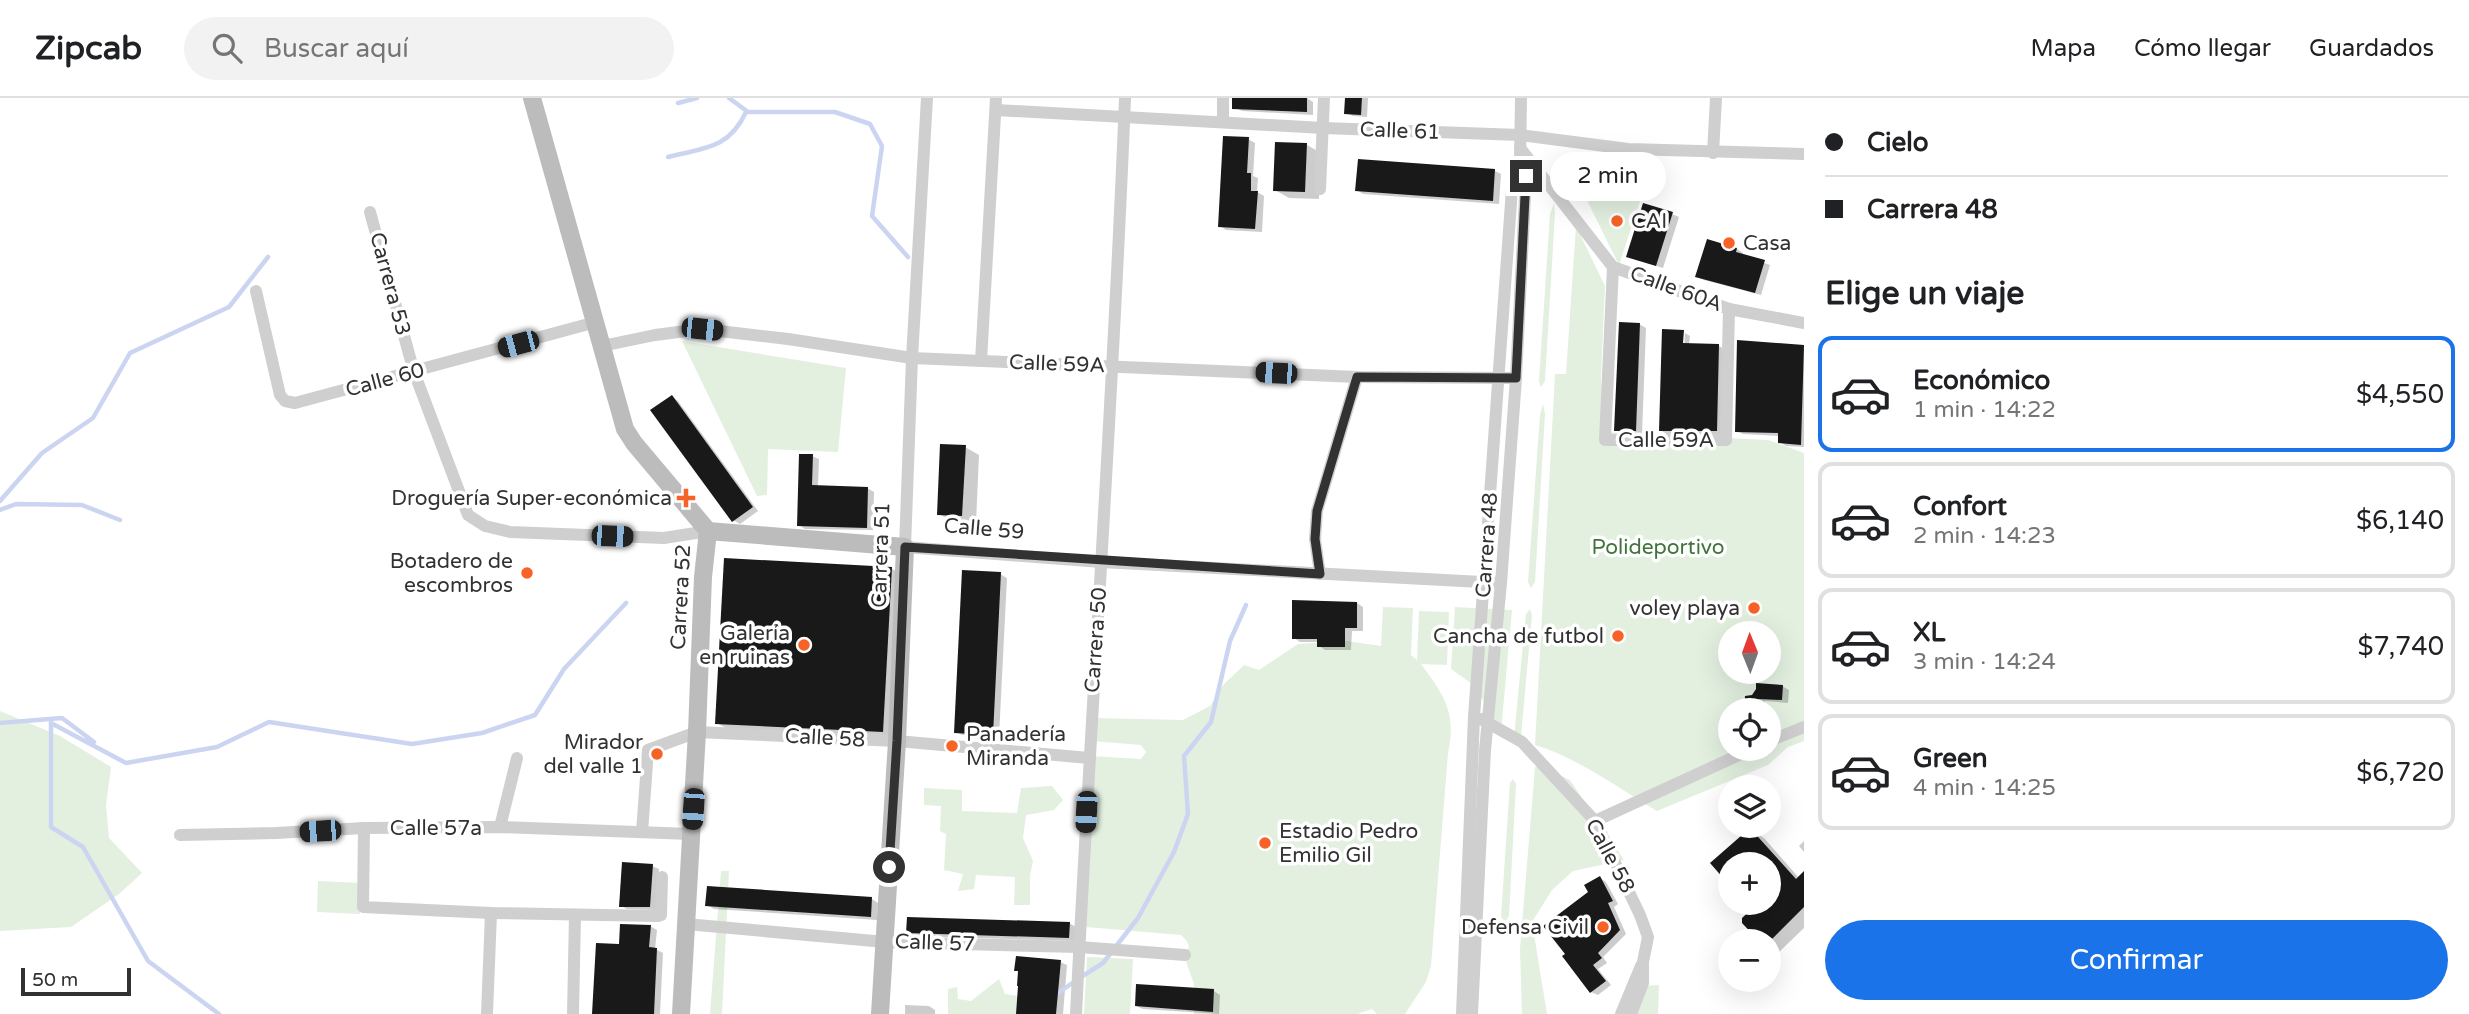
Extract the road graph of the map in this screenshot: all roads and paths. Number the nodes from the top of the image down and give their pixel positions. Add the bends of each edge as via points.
1 (533, 98) edge
2 (927, 98) edge
3 (1125, 98) edge
4 (1223, 98) edge
5 (1324, 98) edge
6 (1521, 98) edge
7 (1716, 98) edge
8 (996, 104) edge
9 (1125, 118) junction
10 (1223, 121) junction
11 (1323, 128) junction
12 (1520, 148) junction
13 (1713, 153) junction
14 (1804, 154) edge
15 (1320, 189) dead end
16 (370, 212) dead end
17 (1613, 267) junction
18 (256, 291) dead end
19 (1729, 309) junction
20 (596, 322) junction
21 (1804, 323) edge
22 (602, 346) junction
23 (912, 358) junction
24 (981, 360) junction
25 (1114, 366) junction
26 (414, 372) junction
27 (1357, 377) junction
28 (1498, 378) junction
29 (1516, 378) junction
30 (468, 515) joint
31 (708, 531) junction
32 (905, 547) junction
33 (1101, 562) junction
34 (1320, 574) junction
35 (1485, 583) junction
36 (1501, 583) junction
37 (1474, 717) junction
38 (1488, 721) junction
39 (1804, 727) edge
40 (697, 732) junction
41 (1781, 736) edge
42 (897, 741) junction
43 (517, 758) dead end
44 (1089, 758) junction
45 (1726, 761) edge
46 (1595, 821) junction
47 (500, 827) junction
48 (364, 828) junction
49 (642, 832) junction
50 (691, 834) junction
51 (180, 835) dead end
52 (1473, 858) junction
53 (662, 877) dead end
54 (491, 913) junction
55 (575, 915) junction
56 (686, 924) junction
57 (885, 942) junction
58 (1079, 947) junction
59 (1185, 955) dead end
60 (1643, 962) junction
61 (487, 1014) edge
62 (573, 1014) edge
63 (681, 1014) edge
64 (880, 1014) edge
65 (1076, 1014) edge
66 (1462, 1014) edge
67 (1472, 1014) edge
68 (1621, 1014) edge
69 (1631, 1014) edge

1 - 20 main road, Carrera 52
2 - 23 street, Carrera 51
3 - 9 street, Carrera 50
4 - 10 street
5 - 11 street
6 - 12 street, Carrera 48
7 - 13 street
8 - 9 street, Calle 61
8 - 24 street
9 - 10 street, Calle 61
9 - 25 street, Carrera 50
10 - 11 street, Calle 61
11 - 12 street, Calle 61
11 - 15 street
12 - 13 street, Calle 61
12 - 17 street, Calle 60A
12 - 28 street, Carrera 48 via 1513,175
12 - 29 street, Carrera 48 via 1526,176
13 - 14 street, Calle 61
16 - 26 street, Carrera 53
17 - 19 street, Calle 60A
17 - 19 street, Calle 59A via 1605,440 1726,440
18 - 26 street, Calle 60 via 285,401 295,403
19 - 21 street, Calle 60A
20 - 22 main road, Carrera 52
20 - 26 street, Calle 60
22 - 23 street, Calle 59A via 702,329
22 - 31 main road, Carrera 52 via 625,429
23 - 24 street, Calle 59A
23 - 32 street, Carrera 51
24 - 25 street, Calle 59A
25 - 27 street, Calle 59A
25 - 33 street, Carrera 50
26 - 30 street, Carrera 53
27 - 28 street, Calle 59A
27 - 34 street via 1317,511
28 - 29 street, Calle 59A
28 - 35 street, Carrera 48
29 - 36 street, Carrera 48
30 - 31 street, Calle 59 via 510,533 664,538
31 - 32 main road, Calle 59
31 - 40 main road, Carrera 52
32 - 33 street, Calle 59
32 - 42 main road, Carrera 51
33 - 34 street, Calle 59
33 - 44 street, Carrera 50
34 - 35 street, Calle 59
35 - 36 street, Calle 59
35 - 37 street, Carrera 48
36 - 38 street, Carrera 48
37 - 38 street, Calle 58
37 - 52 street, Carrera 48
38 - 46 street, Calle 58 via 1522,742
38 - 52 street, Carrera 48
39 - 41 street
40 - 42 street, Calle 58
40 - 49 street, Calle 58 via 648,750
40 - 50 main road, Carrera 52
42 - 44 street, Calle 58
42 - 57 main road, Carrera 51
43 - 47 street
44 - 58 street, Carrera 50
45 - 46 street
46 - 60 street, Calle 58 via 1648,937
47 - 48 street, Calle 57a
47 - 49 street, Calle 57a
48 - 51 street, Calle 57a
48 - 54 street via 362,907
49 - 50 street, Calle 57a
50 - 56 main road, Carrera 52
52 - 66 street, Carrera 48
52 - 67 street, Carrera 48
53 - 55 street via 661,915
54 - 55 street
54 - 61 street
55 - 62 street
56 - 57 street, Calle 57
56 - 63 main road, Carrera 52
57 - 58 street, Calle 57
57 - 64 main road, Carrera 51
58 - 59 street, Calle 57
58 - 65 street, Carrera 50
60 - 68 street, Calle 58
60 - 69 street, Calle 58 via 1643,983

